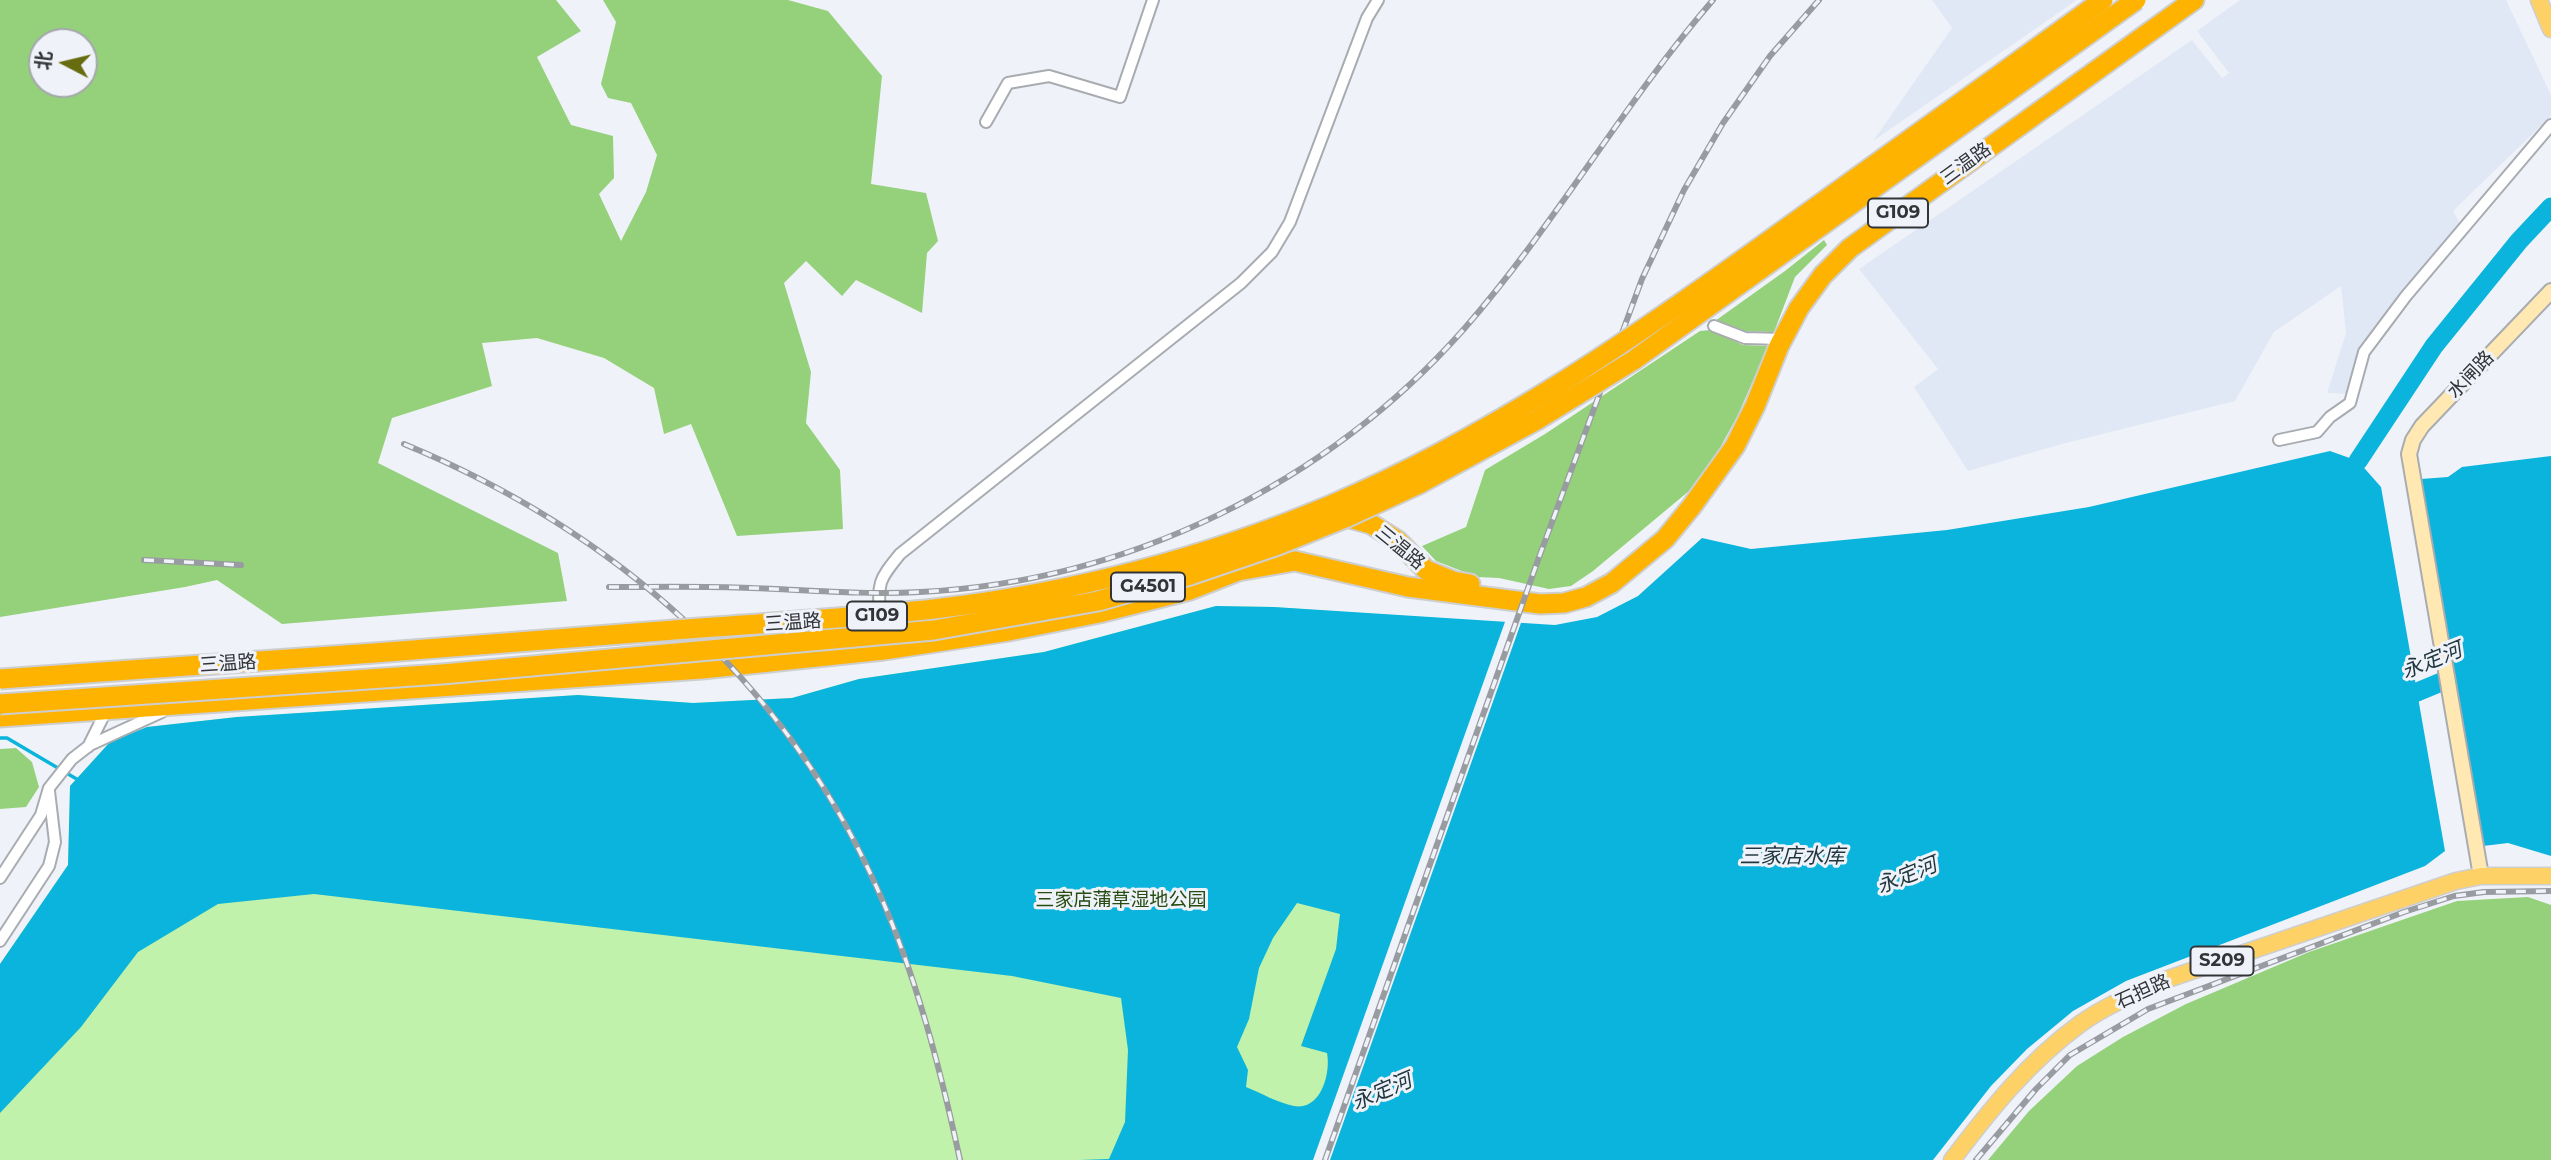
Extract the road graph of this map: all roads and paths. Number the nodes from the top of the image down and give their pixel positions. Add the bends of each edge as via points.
1 (1153, 0) edge
2 (1378, 0) edge
3 (2103, 0) edge
4 (2136, 0) edge
5 (2194, 0) edge
6 (2539, 0) edge
7 (2551, 29) edge
8 (986, 121) dead end
9 (2551, 125) edge
10 (2551, 291) edge
11 (1714, 326) dead end
12 (1783, 339) junction
13 (2279, 440) dead end
14 (1692, 506) junction
15 (1271, 529) junction
16 (1016, 597) junction
17 (880, 616) junction
18 (440, 650) junction
19 (884, 650) junction
20 (0, 681) edge
21 (0, 704) edge
22 (180, 704) junction
23 (107, 709) junction
24 (0, 717) edge
25 (88, 747) junction
26 (49, 788) junction
27 (2481, 876) junction
28 (2551, 876) edge
29 (0, 878) edge
30 (0, 941) edge
31 (1951, 1160) edge

1 - 8 street via 1120,97 1049,76 1008,83
2 - 17 street via 1367,18 1290,222 1272,252 1241,283 900,554 881,577
3 - 15 highway, bridge via 1626,342 1528,404 1412,468
4 - 21 highway, G4501, bridge via 1634,360 1537,420 1422,483 1345,518 1190,575 1098,601 934,630 442,674
5 - 12 highway, 三温路 / G109 via 1850,247 1823,275
6 - 7 main road
9 - 13 street via 2364,352 2350,403 2317,432
10 - 27 street, 水闸路 via 2422,426 2409,454
11 - 12 street via 1745,338
12 - 14 highway, 三温路 / G109 via 1735,446
14 - 15 highway, 三温路 / G109 via 1608,575 1585,590 1564,596 1453,581 1426,570 1398,541 1371,524 1336,514
14 - 19 highway, 三温路 / G109 via 1665,539 1612,583 1564,603 1408,587 1295,561 1238,570 1190,590 1099,613
15 - 16 highway, 三温路 / G109 via 1183,558
16 - 17 highway, 三温路 / G109
16 - 18 highway, bridge via 933,609
17 - 18 highway, 三温路 / G109
17 - 19 street
18 - 20 highway, 三温路 / G109, bridge
19 - 22 highway, 三温路 / G109 via 702,669
22 - 23 highway, 三温路 / G109
22 - 25 street
23 - 24 highway, 三温路 / G109
23 - 25 street
25 - 26 street
26 - 29 street via 41,815
26 - 30 street via 55,842 49,866
27 - 28 main road, 石担路 / S209
27 - 31 main road, 石担路 / S209 via 2165,980 2127,998 2081,1023 2040,1056

